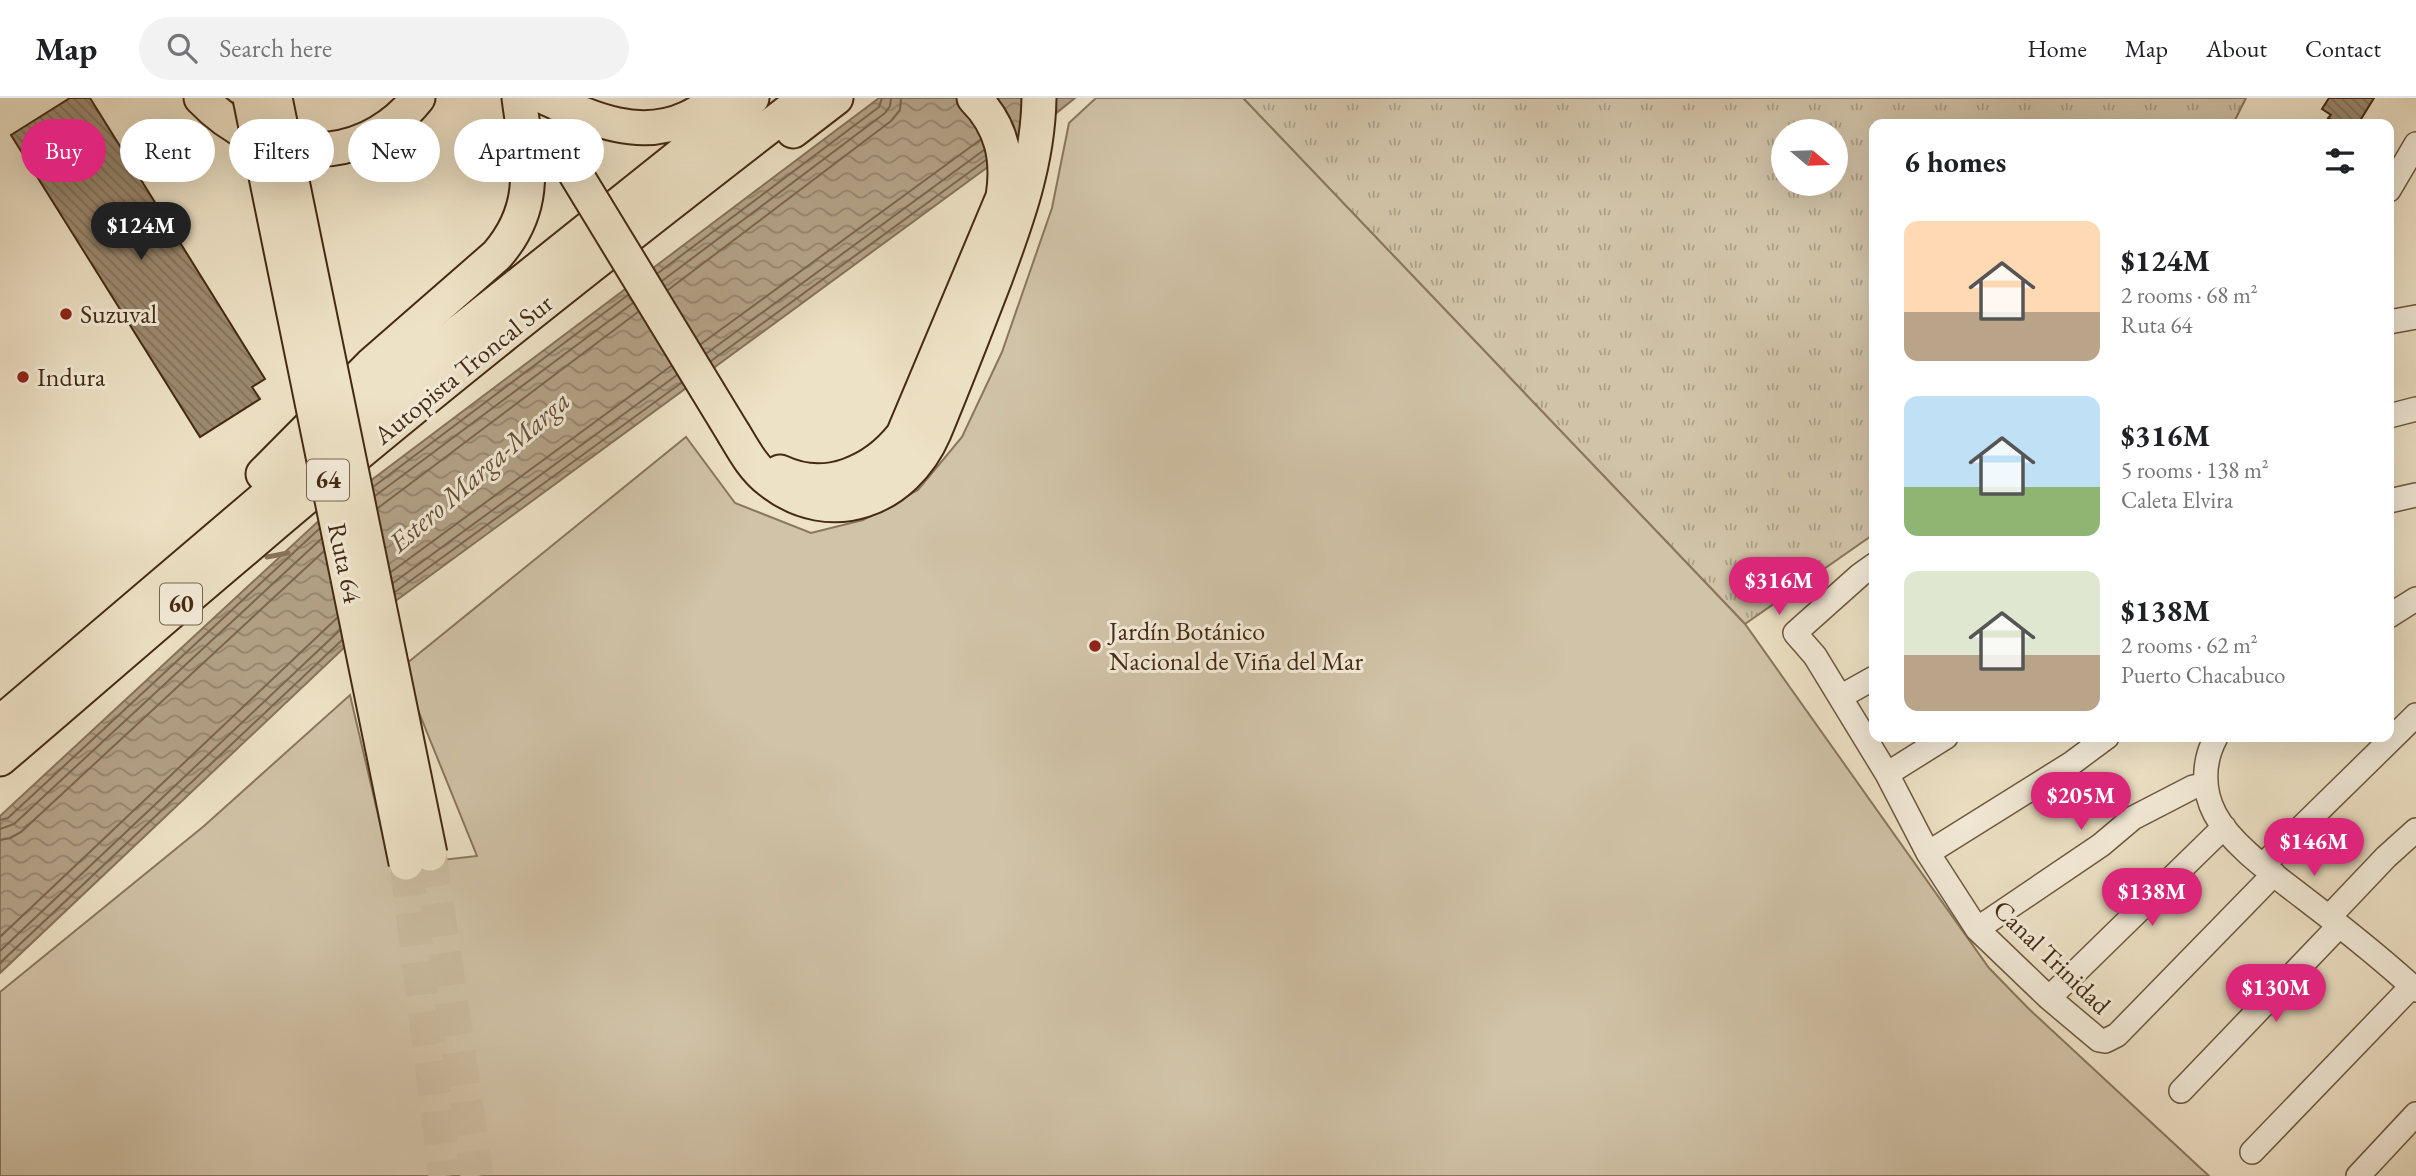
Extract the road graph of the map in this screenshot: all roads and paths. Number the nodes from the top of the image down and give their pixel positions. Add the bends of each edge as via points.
1 (201, 98) edge
2 (250, 98) edge
3 (275, 98) edge
4 (418, 98) edge
5 (519, 98) edge
6 (528, 98) edge
7 (546, 98) edge
8 (721, 98) edge
9 (752, 98) edge
10 (974, 98) edge
11 (1038, 98) edge
12 (825, 99) edge
13 (2416, 144) edge
14 (2394, 181) edge
15 (2416, 317) edge
16 (2394, 322) edge
17 (2416, 409) edge
18 (2394, 415) edge
19 (740, 445) junction
20 (2416, 495) edge
21 (2394, 500) edge
22 (1869, 569) edge
23 (159, 586) junction
24 (2416, 599) edge
25 (2394, 613) edge
26 (1869, 681) edge
27 (1840, 697) junction
28 (2416, 715) edge
29 (0, 723) edge
30 (2394, 738) edge
31 (1938, 742) edge
32 (2101, 742) edge
33 (2214, 742) edge
34 (2390, 742) edge
35 (0, 759) edge
36 (1887, 774) junction
37 (2205, 785) junction
38 (2224, 827) junction
39 (2416, 831) edge
40 (1928, 853) junction
41 (2269, 869) junction
42 (2334, 922) junction
43 (1977, 929) junction
44 (2413, 982) edge
45 (2049, 998) junction
46 (2181, 1091) dead end
47 (2416, 1114) edge
48 (2252, 1152) dead end
49 (2358, 1176) edge

1 - 4 highway via 245,132 277,145 318,151 374,136
2 - 3 highway, Ruta 64 / 64, bridge via 418,858
5 - 23 highway via 529,183 524,212 508,242 371,365
6 - 19 highway, bridge
7 - 8 highway via 594,120 642,128 689,118
9 - 23 highway, Autopista Troncal Sur via 458,333
10 - 19 highway via 999,134 1006,165 1003,197 903,435 866,469 818,480 786,474
11 - 19 highway via 1026,190 969,348 918,464 878,495 828,504 782,490
12 - 35 highway, Autopista Troncal Sur / 60 via 553,313 437,390
13 - 14 street
15 - 16 street
17 - 18 street
20 - 21 street
22 - 27 street, Canal Trinidad via 1795,633
23 - 29 highway, Autopista Troncal Sur / 60
24 - 25 street
26 - 27 street
27 - 36 street, Canal Trinidad
28 - 30 street
31 - 36 street
32 - 40 street
33 - 37 street via 2206,763
34 - 41 street
36 - 40 street, Canal Trinidad
37 - 38 street
37 - 43 street via 2133,818
38 - 41 street
38 - 45 street
39 - 42 street via 2386,857
40 - 43 street, Canal Trinidad
41 - 42 street
41 - 45 street, Canal Trinidad via 2118,1035 2099,1040
42 - 44 street
42 - 46 street
43 - 45 street, Canal Trinidad
44 - 48 street
47 - 49 street

